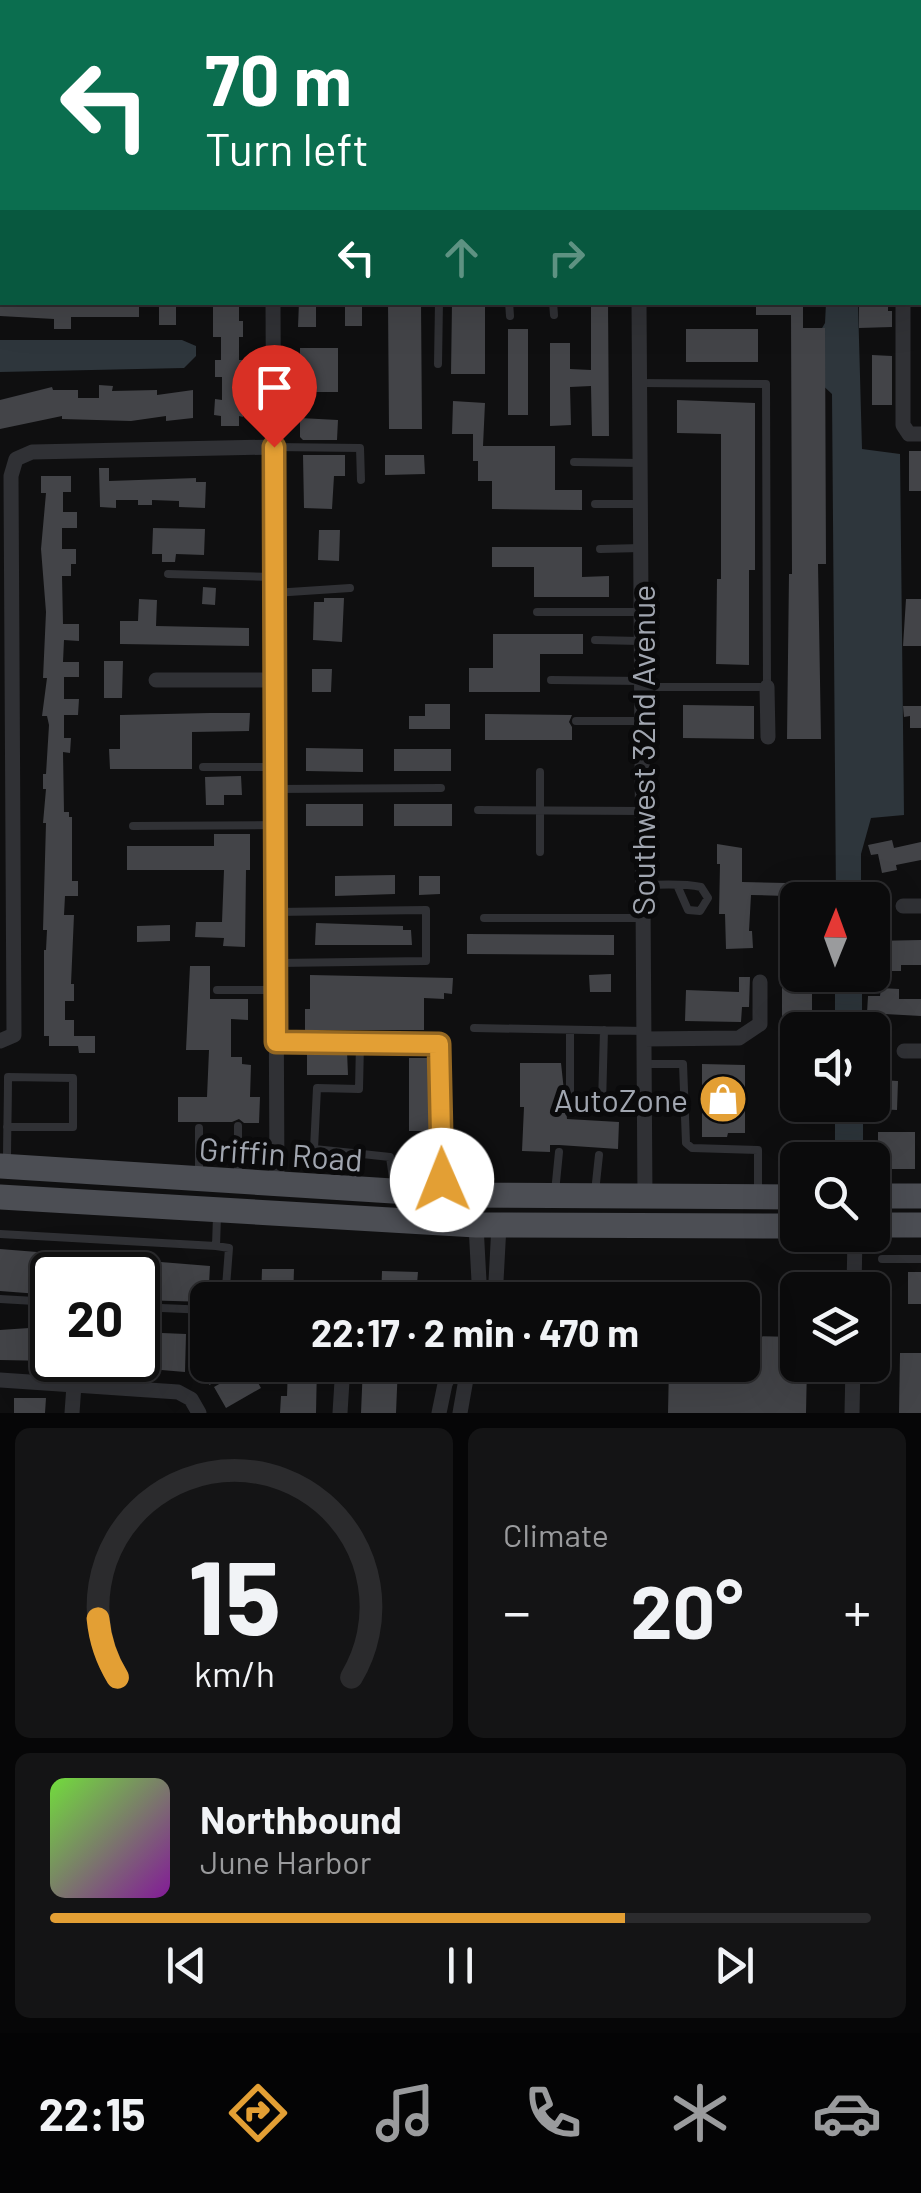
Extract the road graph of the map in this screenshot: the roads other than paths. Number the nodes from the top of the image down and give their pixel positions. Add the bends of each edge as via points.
1 (274, 305) edge
2 (439, 305) edge
3 (509, 305) edge
4 (553, 305) edge
5 (640, 305) edge
6 (903, 305) edge
7 (554, 315) dead end
8 (510, 316) dead end
9 (438, 364) dead end
10 (640, 384) junction
11 (921, 434) edge
12 (274, 447) junction
13 (574, 462) dead end
14 (640, 463) junction
15 (361, 480) dead end
16 (595, 504) dead end
17 (641, 504) junction
18 (641, 548) junction
19 (600, 549) dead end
20 (168, 574) dead end
21 (274, 585) junction
22 (350, 588) dead end
23 (537, 612) dead end
24 (642, 612) junction
25 (594, 640) dead end
26 (642, 640) junction
27 (156, 680) dead end
28 (274, 680) junction
29 (551, 680) dead end
30 (642, 684) junction
31 (767, 687) junction
32 (576, 721) dead end
33 (642, 721) junction
34 (768, 737) dead end
35 (274, 766) junction
36 (203, 767) dead end
37 (540, 772) dead end
38 (441, 788) dead end
39 (274, 789) junction
40 (478, 810) dead end
41 (540, 810) junction
42 (643, 811) junction
43 (134, 826) dead end
44 (275, 826) junction
45 (540, 852) dead end
46 (643, 885) junction
47 (677, 885) dead end
48 (903, 906) dead end
49 (921, 906) edge
50 (276, 912) junction
51 (484, 918) dead end
52 (644, 918) junction
53 (276, 963) junction
54 (760, 982) dead end
55 (216, 990) dead end
56 (276, 990) junction
57 (474, 1028) dead end
58 (570, 1030) junction
59 (604, 1030) junction
60 (644, 1035) junction
61 (0, 1041) edge
62 (276, 1042) junction
63 (360, 1043) junction
64 (644, 1064) junction
65 (570, 1099) dead end
66 (602, 1105) dead end
67 (238, 1126) dead end
68 (7, 1128) junction
69 (199, 1128) dead end
70 (559, 1152) dead end
71 (353, 1153) junction
72 (599, 1155) dead end
73 (4, 1166) edge
74 (199, 1180) junction
75 (238, 1183) junction
76 (278, 1186) junction
77 (347, 1190) junction
78 (394, 1192) junction
79 (442, 1194) junction
80 (555, 1196) junction
81 (780, 1196) edge
82 (890, 1196) edge
83 (921, 1196) edge
84 (0, 1197) edge
85 (595, 1197) junction
86 (646, 1197) junction
87 (758, 1197) junction
88 (218, 1212) junction
89 (289, 1216) junction
90 (488, 1225) junction
91 (890, 1225) edge
92 (921, 1225) edge
93 (573, 1226) junction
94 (780, 1226) edge
95 (0, 1234) edge
96 (216, 1246) junction
97 (882, 1259) dead end
98 (921, 1260) edge
99 (226, 1282) edge
100 (482, 1282) edge
101 (494, 1282) edge
102 (0, 1298) edge
103 (30, 1300) edge
104 (160, 1308) edge
105 (190, 1309) edge
106 (0, 1380) edge
107 (342, 1382) edge
108 (446, 1382) edge
109 (465, 1382) edge
110 (852, 1382) edge
111 (74, 1385) junction
112 (195, 1406) edge
113 (72, 1413) edge
114 (340, 1413) edge
115 (439, 1413) edge
116 (460, 1413) edge
117 (852, 1413) edge

1 - 12 street
2 - 9 lane
3 - 8 lane
4 - 7 lane
5 - 10 street, Southwest 32nd Avenue
6 - 11 street via 903,425 909,434
10 - 14 street, Southwest 32nd Avenue
10 - 31 lane via 766,384
12 - 15 lane via 360,448
12 - 21 street
12 - 61 street via 32,452 16,460 14,1035
13 - 14 lane
14 - 17 street, Southwest 32nd Avenue
16 - 17 lane
17 - 18 street, Southwest 32nd Avenue
18 - 19 lane
18 - 24 street, Southwest 32nd Avenue
20 - 21 lane
21 - 22 lane
21 - 28 street
23 - 24 lane
24 - 26 street, Southwest 32nd Avenue
25 - 26 lane
26 - 30 street, Southwest 32nd Avenue
27 - 28 street
28 - 35 street
29 - 30 lane
30 - 31 lane
30 - 33 street, Southwest 32nd Avenue
31 - 34 street
32 - 33 lane
33 - 42 street, Southwest 32nd Avenue
35 - 36 lane
35 - 39 street
37 - 41 lane
38 - 39 lane
39 - 44 street
40 - 41 lane
41 - 42 lane
41 - 45 lane
42 - 46 street, Southwest 32nd Avenue
43 - 44 lane
44 - 50 street
46 - 47 lane
46 - 52 street, Southwest 32nd Avenue
48 - 49 street
50 - 53 street
50 - 53 lane via 426,910 426,961
51 - 52 lane
52 - 60 street, Southwest 32nd Avenue
53 - 56 street
54 - 60 street via 760,1024 740,1038
55 - 56 lane
56 - 62 street
57 - 58 lane
58 - 59 lane
58 - 65 lane
59 - 60 lane
59 - 66 lane
60 - 64 street, Southwest 32nd Avenue
62 - 63 lane
62 - 76 street
63 - 71 lane via 359,1089 317,1088 314,1149
63 - 79 lane via 439,1044
64 - 86 street, Southwest 32nd Avenue
64 - 87 lane via 683,1064 686,1143 692,1148 758,1150
67 - 75 lane
68 - 68 lane via 8,1077 73,1078 73,1127
68 - 73 lane
69 - 74 lane
70 - 80 lane
71 - 77 lane
71 - 78 lane via 390,1157
72 - 85 lane
73 - 74 main road, Griffin Road
74 - 75 main road, Griffin Road
75 - 76 main road, Griffin Road
76 - 77 main road, Griffin Road
76 - 88 main road via 258,1202
77 - 78 main road, Griffin Road
77 - 89 main road via 304,1199
78 - 79 main road, Griffin Road
79 - 80 main road, Griffin Road
80 - 85 main road, Griffin Road
81 - 87 main road, Griffin Road
82 - 83 main road
84 - 88 main road, Griffin Road
85 - 86 main road, Griffin Road
86 - 87 main road, Griffin Road
86 - 93 main road via 622,1216
88 - 89 main road, Griffin Road
88 - 96 lane
89 - 90 main road, Griffin Road
90 - 93 main road, Griffin Road
90 - 100 street
90 - 101 street
91 - 92 main road
93 - 94 main road, Griffin Road
95 - 96 lane
96 - 99 lane via 229,1248
97 - 98 lane
102 - 103 lane
104 - 105 lane
106 - 111 street
107 - 114 street
108 - 115 street
109 - 116 street
110 - 117 street
111 - 112 street via 178,1392
111 - 113 street

